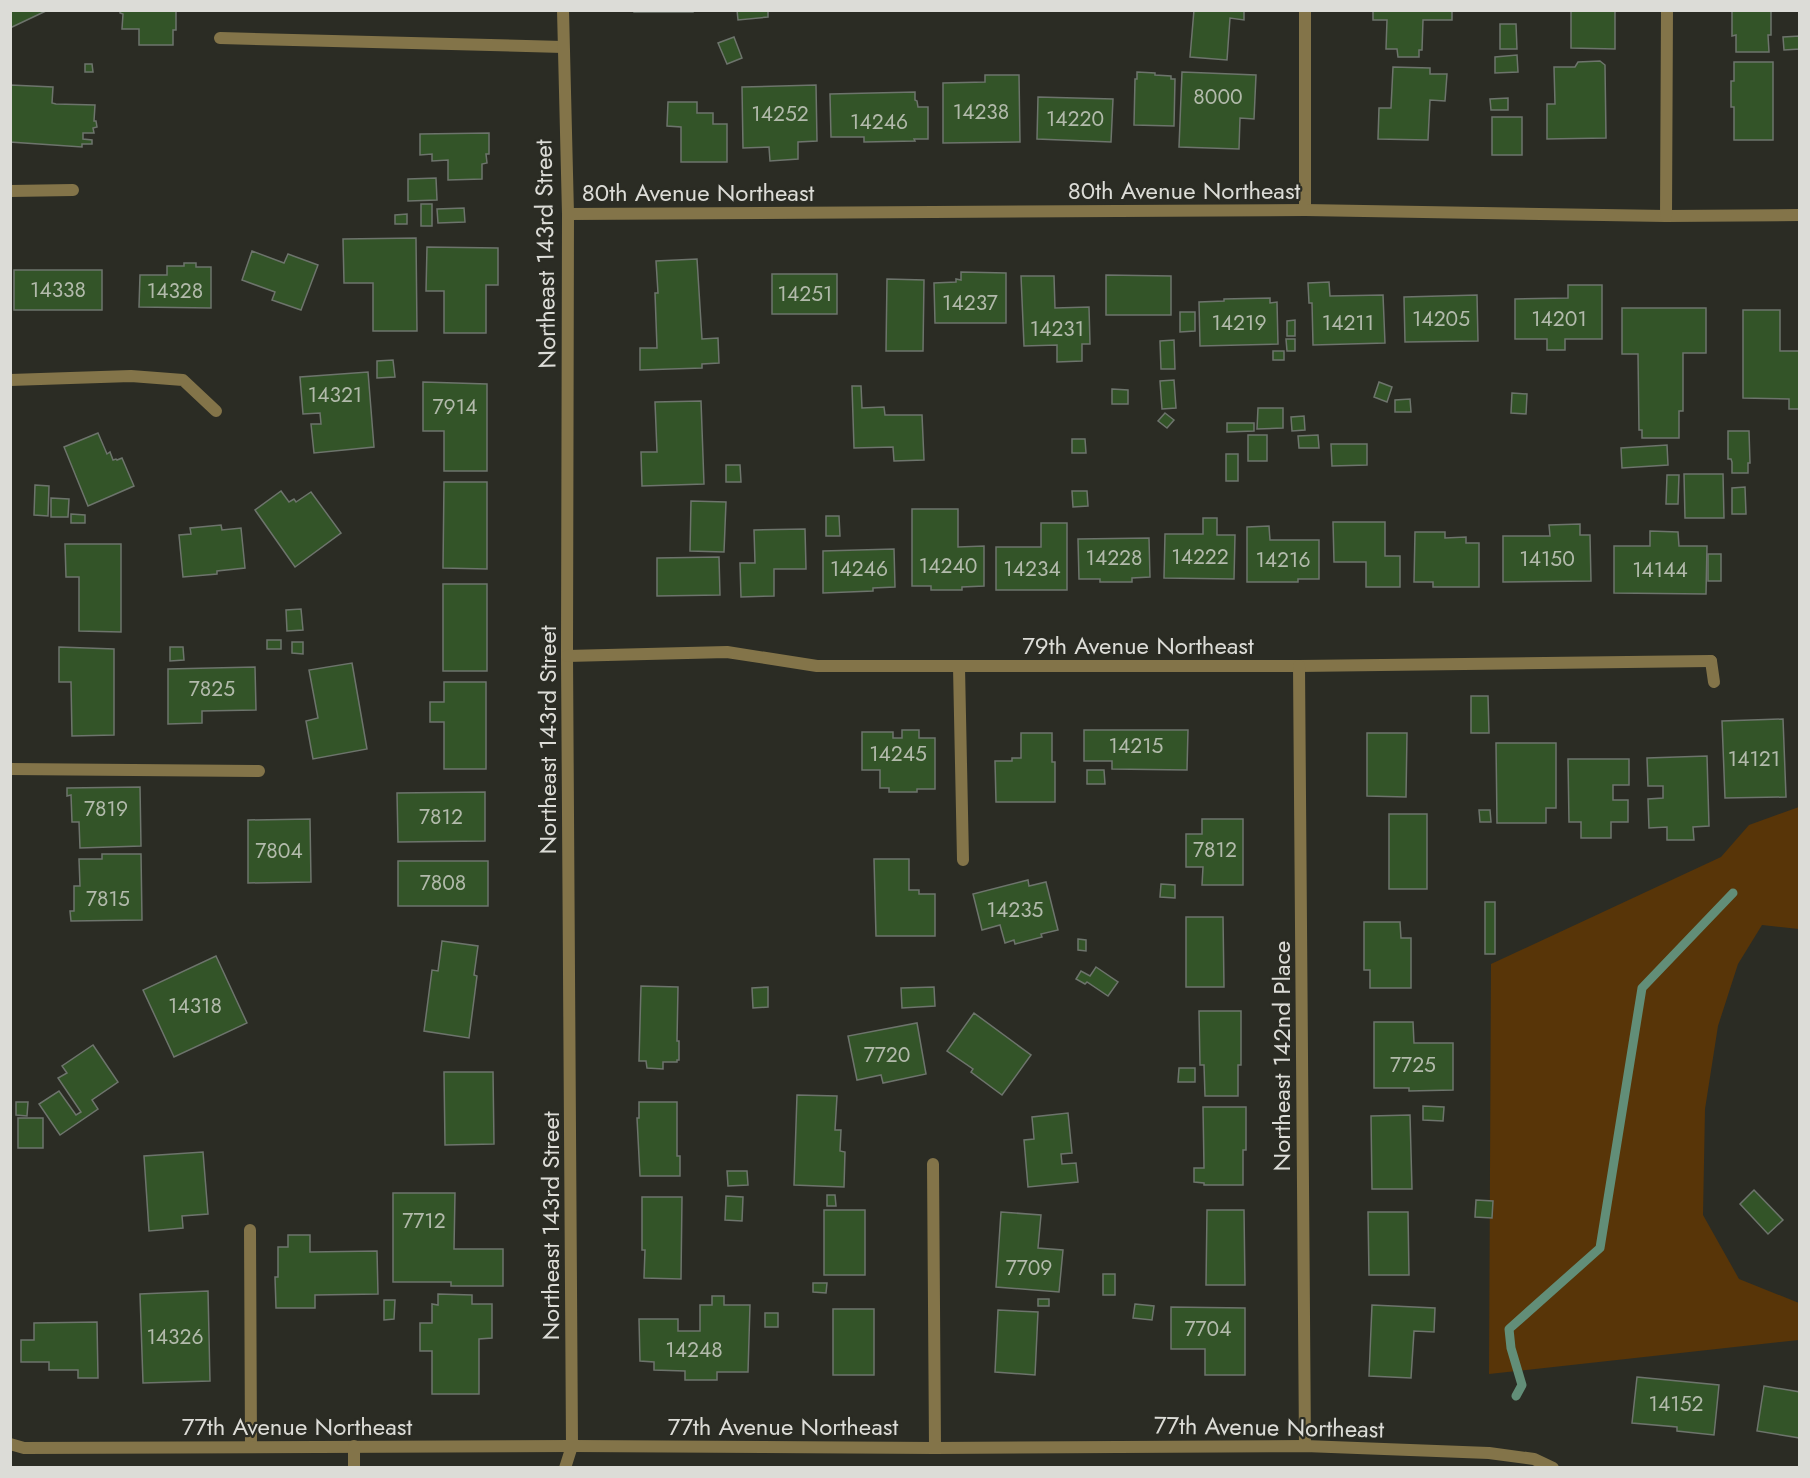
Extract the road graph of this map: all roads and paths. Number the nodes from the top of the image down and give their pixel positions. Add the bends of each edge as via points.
1 (563, 10) edge
2 (1305, 10) edge
3 (1667, 10) edge
4 (220, 38) dead end
5 (563, 47) junction
6 (10, 190) edge
7 (73, 190) dead end
8 (1305, 210) junction
9 (568, 214) junction
10 (1800, 214) edge
11 (1666, 216) junction
12 (10, 380) edge
13 (216, 411) dead end
14 (567, 656) junction
15 (1299, 666) junction
16 (959, 667) junction
17 (1714, 682) dead end
18 (10, 769) edge
19 (259, 771) dead end
20 (963, 860) dead end
21 (933, 1164) dead end
22 (250, 1230) dead end
23 (10, 1444) edge
24 (354, 1446) junction
25 (572, 1446) junction
26 (1305, 1446) junction
27 (251, 1447) junction
28 (935, 1448) junction
29 (1489, 1454) junction
30 (354, 1467) edge
31 (565, 1467) edge
32 (1489, 1467) edge
33 (1553, 1467) edge

1 - 5 street, Northeast 143rd Street
2 - 8 street
3 - 11 street
4 - 5 street
5 - 9 street, Northeast 143rd Street
6 - 7 street
8 - 9 street, 80th Avenue Northeast
8 - 11 street, 80th Avenue Northeast
9 - 14 street, Northeast 143rd Street
10 - 11 street, 80th Avenue Northeast
12 - 13 street via 131,375 183,380
14 - 16 street, 79th Avenue Northeast via 727,652 817,666
14 - 25 street, Northeast 143rd Street
15 - 16 street, 79th Avenue Northeast
15 - 17 street, 79th Avenue Northeast via 1711,661
15 - 26 street, Northeast 142nd Place
16 - 20 street
18 - 19 street
21 - 28 street
22 - 27 street
23 - 27 street, 77th Avenue Northeast via 24,1448
24 - 25 street, 77th Avenue Northeast
24 - 27 street, 77th Avenue Northeast
24 - 30 street
25 - 28 street, 77th Avenue Northeast
25 - 31 street, Northeast 143rd Street
26 - 28 street, 77th Avenue Northeast
26 - 29 street, 77th Avenue Northeast
29 - 32 street
29 - 33 street, 77th Avenue Northeast via 1534,1459

